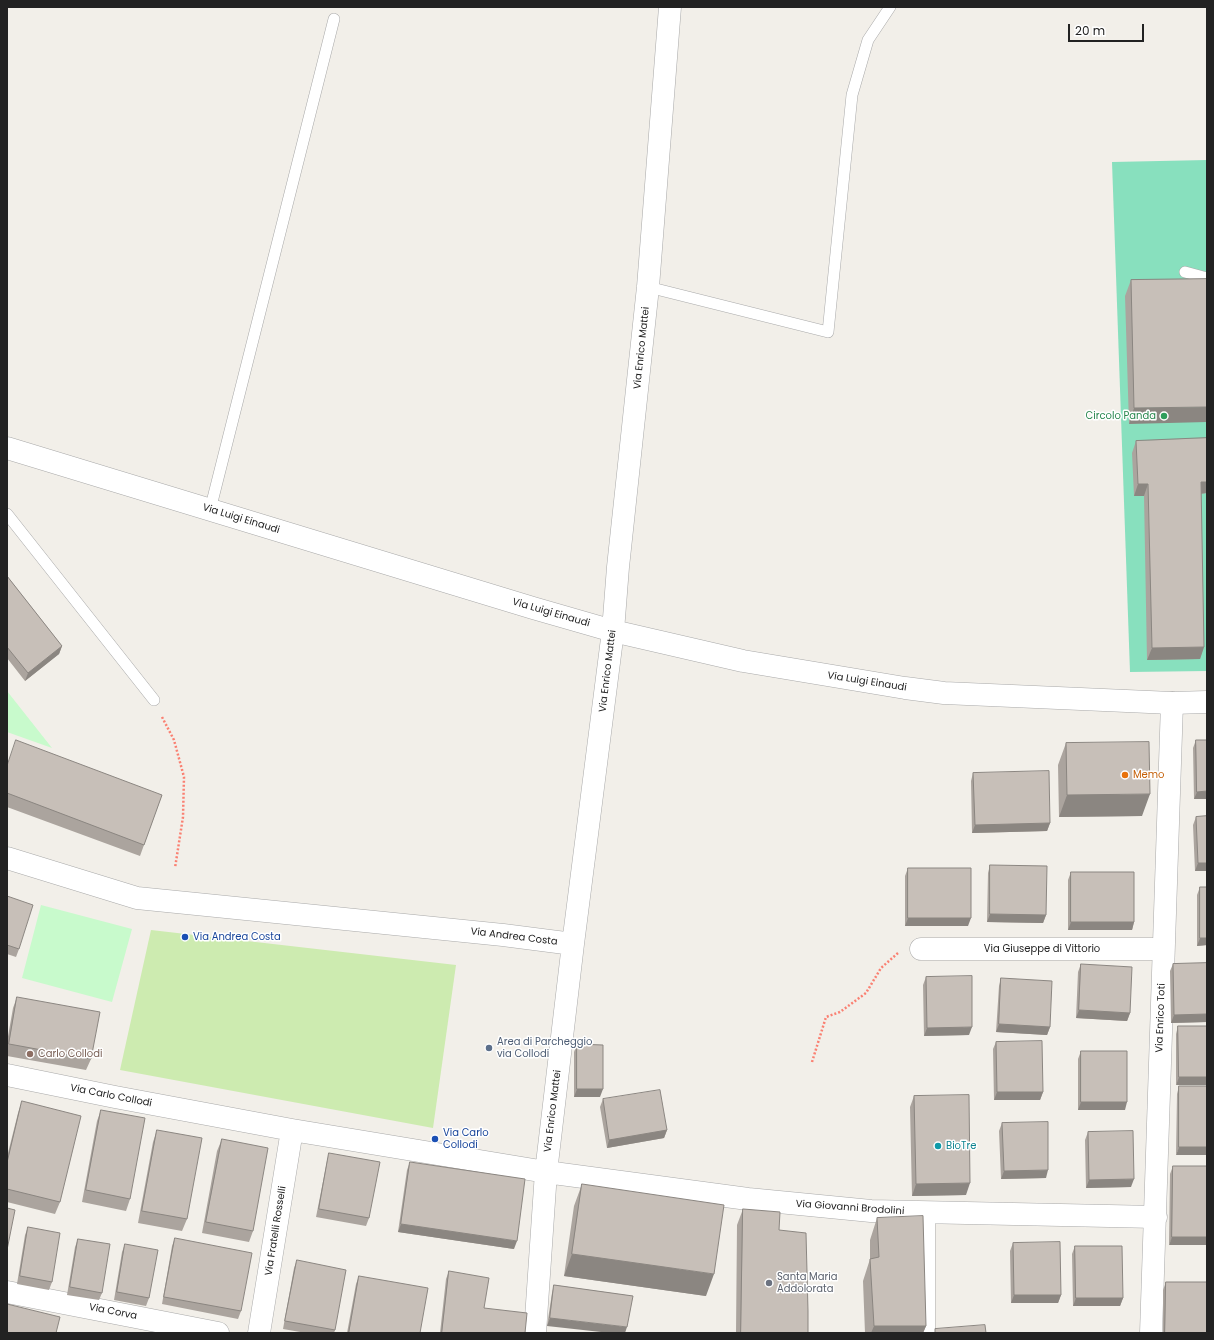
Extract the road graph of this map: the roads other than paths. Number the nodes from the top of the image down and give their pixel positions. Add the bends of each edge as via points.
1 (670, 7) edge
2 (890, 7) edge
3 (334, 19) dead end
4 (1185, 272) dead end
5 (1207, 278) edge
6 (648, 287) junction
7 (7, 448) edge
8 (210, 510) junction
9 (7, 514) edge
10 (613, 631) junction
11 (154, 700) road end
12 (1207, 702) edge
13 (1172, 703) junction
14 (7, 858) edge
15 (573, 944) junction
16 (921, 948) road end
17 (1163, 949) junction
18 (7, 1075) edge
19 (292, 1130) junction
20 (546, 1172) junction
21 (924, 1213) junction
22 (1156, 1217) junction
23 (7, 1292) edge
24 (218, 1333) edge
25 (259, 1333) edge
26 (535, 1333) edge
27 (924, 1333) edge
28 (1151, 1333) edge

1 - 6 street, Via Enrico Mattei
2 - 6 lane via 868,40 852,95 828,332
3 - 8 lane
4 - 5 lane
6 - 10 street, Via Enrico Mattei
7 - 8 street, Via Luigi Einaudi
8 - 10 street, Via Luigi Einaudi
9 - 11 lane
10 - 13 street, Via Luigi Einaudi via 743,661 905,688 944,693
10 - 15 street, Via Enrico Mattei
12 - 13 street, Via Luigi Einaudi
13 - 17 street, Via Enrico Toti
14 - 15 street, Via Andrea Costa via 137,898
15 - 20 street, Via Enrico Mattei
16 - 17 street, Via Giuseppe di Vittorio
17 - 22 street, Via Enrico Toti
18 - 19 street, Via Carlo Collodi
19 - 20 street, Via Carlo Collodi
19 - 25 street, Via Fratelli Rosselli
20 - 21 street, Via Giovanni Brodolini via 748,1199 871,1211
20 - 26 street, Via Enrico Mattei
21 - 22 street, Via Giovanni Brodolini
21 - 27 street
22 - 28 street, Via Enrico Toti
23 - 24 street, Via Corva

